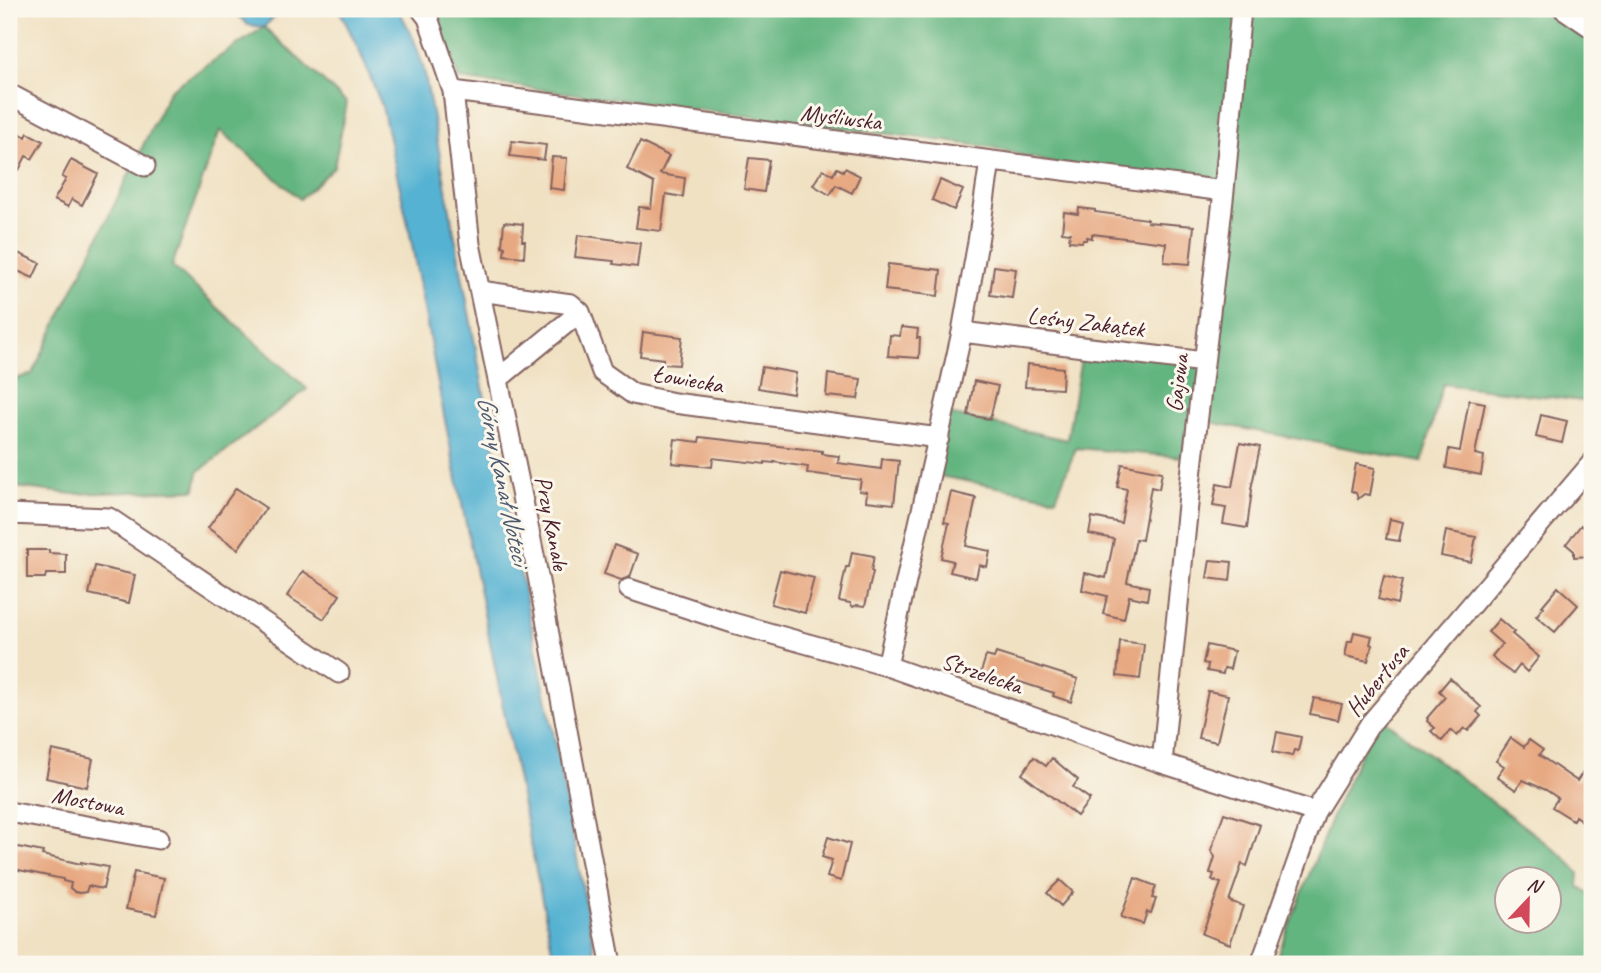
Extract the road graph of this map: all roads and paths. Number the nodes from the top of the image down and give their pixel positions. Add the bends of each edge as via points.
1 (421, 9) edge
2 (1241, 9) edge
3 (1564, 9) edge
4 (1592, 28) edge
5 (453, 91) junction
6 (9, 94) edge
7 (990, 161) junction
8 (145, 166) dead end
9 (1224, 191) junction
10 (480, 291) junction
11 (580, 312) junction
12 (962, 332) junction
13 (1204, 362) junction
14 (498, 379) junction
15 (939, 438) junction
16 (1592, 463) edge
17 (9, 513) edge
18 (629, 589) dead end
19 (887, 666) junction
20 (339, 673) dead end
21 (1162, 763) junction
22 (9, 811) edge
23 (1315, 812) junction
24 (158, 839) dead end
25 (611, 964) edge
26 (1261, 964) edge

1 - 5 street, Przy Kanale
2 - 9 street, Gajowa
3 - 4 street
5 - 7 street, Myśliwska
5 - 10 street, Przy Kanale via 470,244
6 - 8 street
7 - 9 street, Myśliwska
7 - 12 street
9 - 13 street, Gajowa
10 - 11 street via 571,304
10 - 14 street, Przy Kanale
11 - 14 street
11 - 15 street, Łowiecka via 602,372 633,394
12 - 13 street, Leśny Zakątek
12 - 15 street
13 - 21 street, Gajowa
14 - 25 street, Przy Kanale
15 - 19 street
16 - 23 street, Hubertusa via 1370,724
17 - 20 street via 109,518
18 - 19 street, Strzelecka
19 - 21 street, Strzelecka
21 - 23 street, Strzelecka
22 - 24 street, Mostowa
23 - 26 street, Hubertusa

